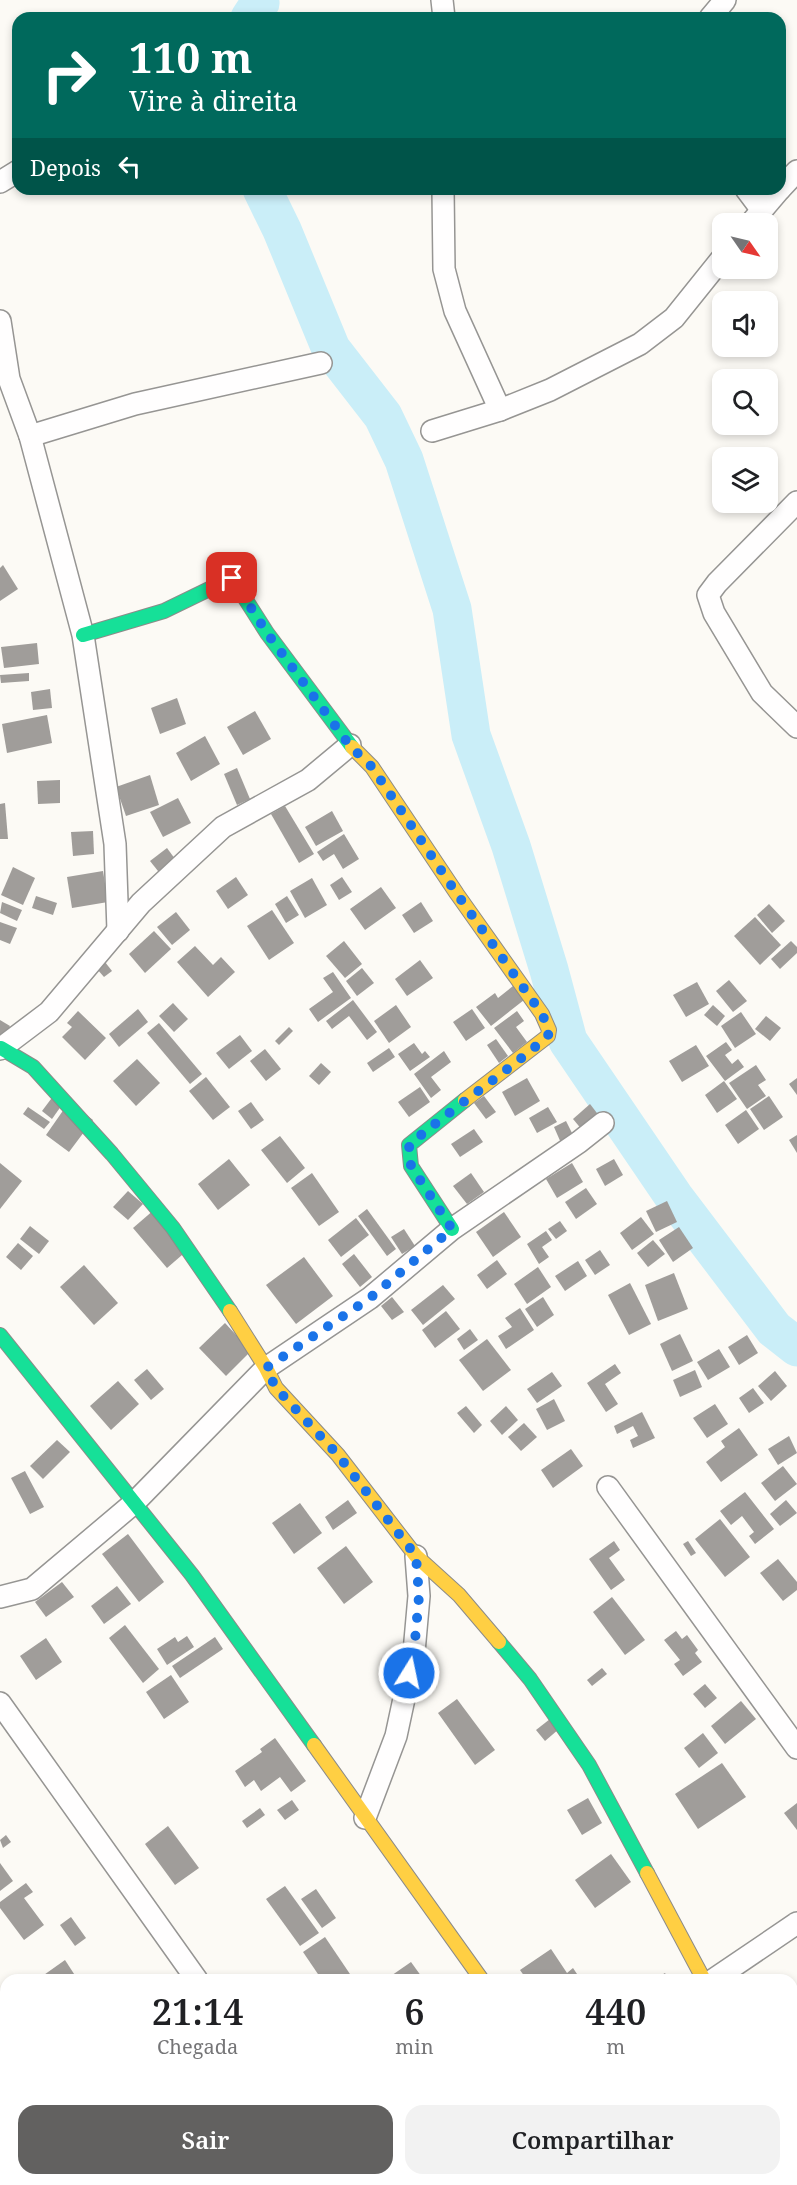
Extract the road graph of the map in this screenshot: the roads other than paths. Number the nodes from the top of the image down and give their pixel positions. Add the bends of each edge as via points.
1 (725, 0) edge
2 (715, 12) edge
3 (797, 171) edge
4 (786, 183) edge
5 (443, 195) edge
6 (748, 195) edge
7 (774, 195) edge
8 (754, 213) edge
9 (758, 213) edge
10 (712, 271) edge
11 (0, 321) edge
12 (321, 363) dead end
13 (501, 410) junction
14 (432, 431) dead end
15 (30, 436) junction
16 (797, 502) edge
17 (83, 635) junction
18 (797, 727) edge
19 (350, 746) junction
20 (118, 931) junction
21 (0, 1048) edge
22 (603, 1123) dead end
23 (452, 1229) junction
24 (0, 1335) edge
25 (266, 1368) junction
26 (608, 1486) dead end
27 (134, 1503) junction
28 (416, 1556) junction
29 (0, 1597) edge
30 (0, 1703) edge
31 (797, 1748) edge
32 (365, 1818) junction
33 (797, 1923) edge
34 (193, 1974) edge
35 (478, 1974) edge
36 (701, 1974) edge
37 (722, 1974) edge

1 - 2 street
3 - 4 street
5 - 13 street via 444,269 455,311
6 - 8 street
7 - 9 street
10 - 13 street via 674,318 640,344
11 - 15 street via 9,379
12 - 15 street via 135,404
13 - 14 street
15 - 17 street
16 - 18 street via 708,595 714,613 762,693
17 - 19 street via 164,611 232,578
17 - 20 street via 115,844
19 - 20 street via 308,780 223,827 141,903
19 - 23 street via 372,767 542,1014 549,1030 548,1036 516,1063 409,1145 411,1166
20 - 21 street via 49,1012
21 - 25 street via 33,1067 112,1154 173,1228
22 - 23 street
23 - 25 street via 370,1298
24 - 27 street
25 - 27 street
25 - 28 street via 276,1388 338,1455
26 - 31 street
27 - 29 street via 32,1589
27 - 32 street via 192,1575
28 - 32 street via 419,1596 414,1652 396,1736
28 - 36 street via 459,1595 530,1678 589,1765
30 - 34 street
32 - 35 street
33 - 37 street

